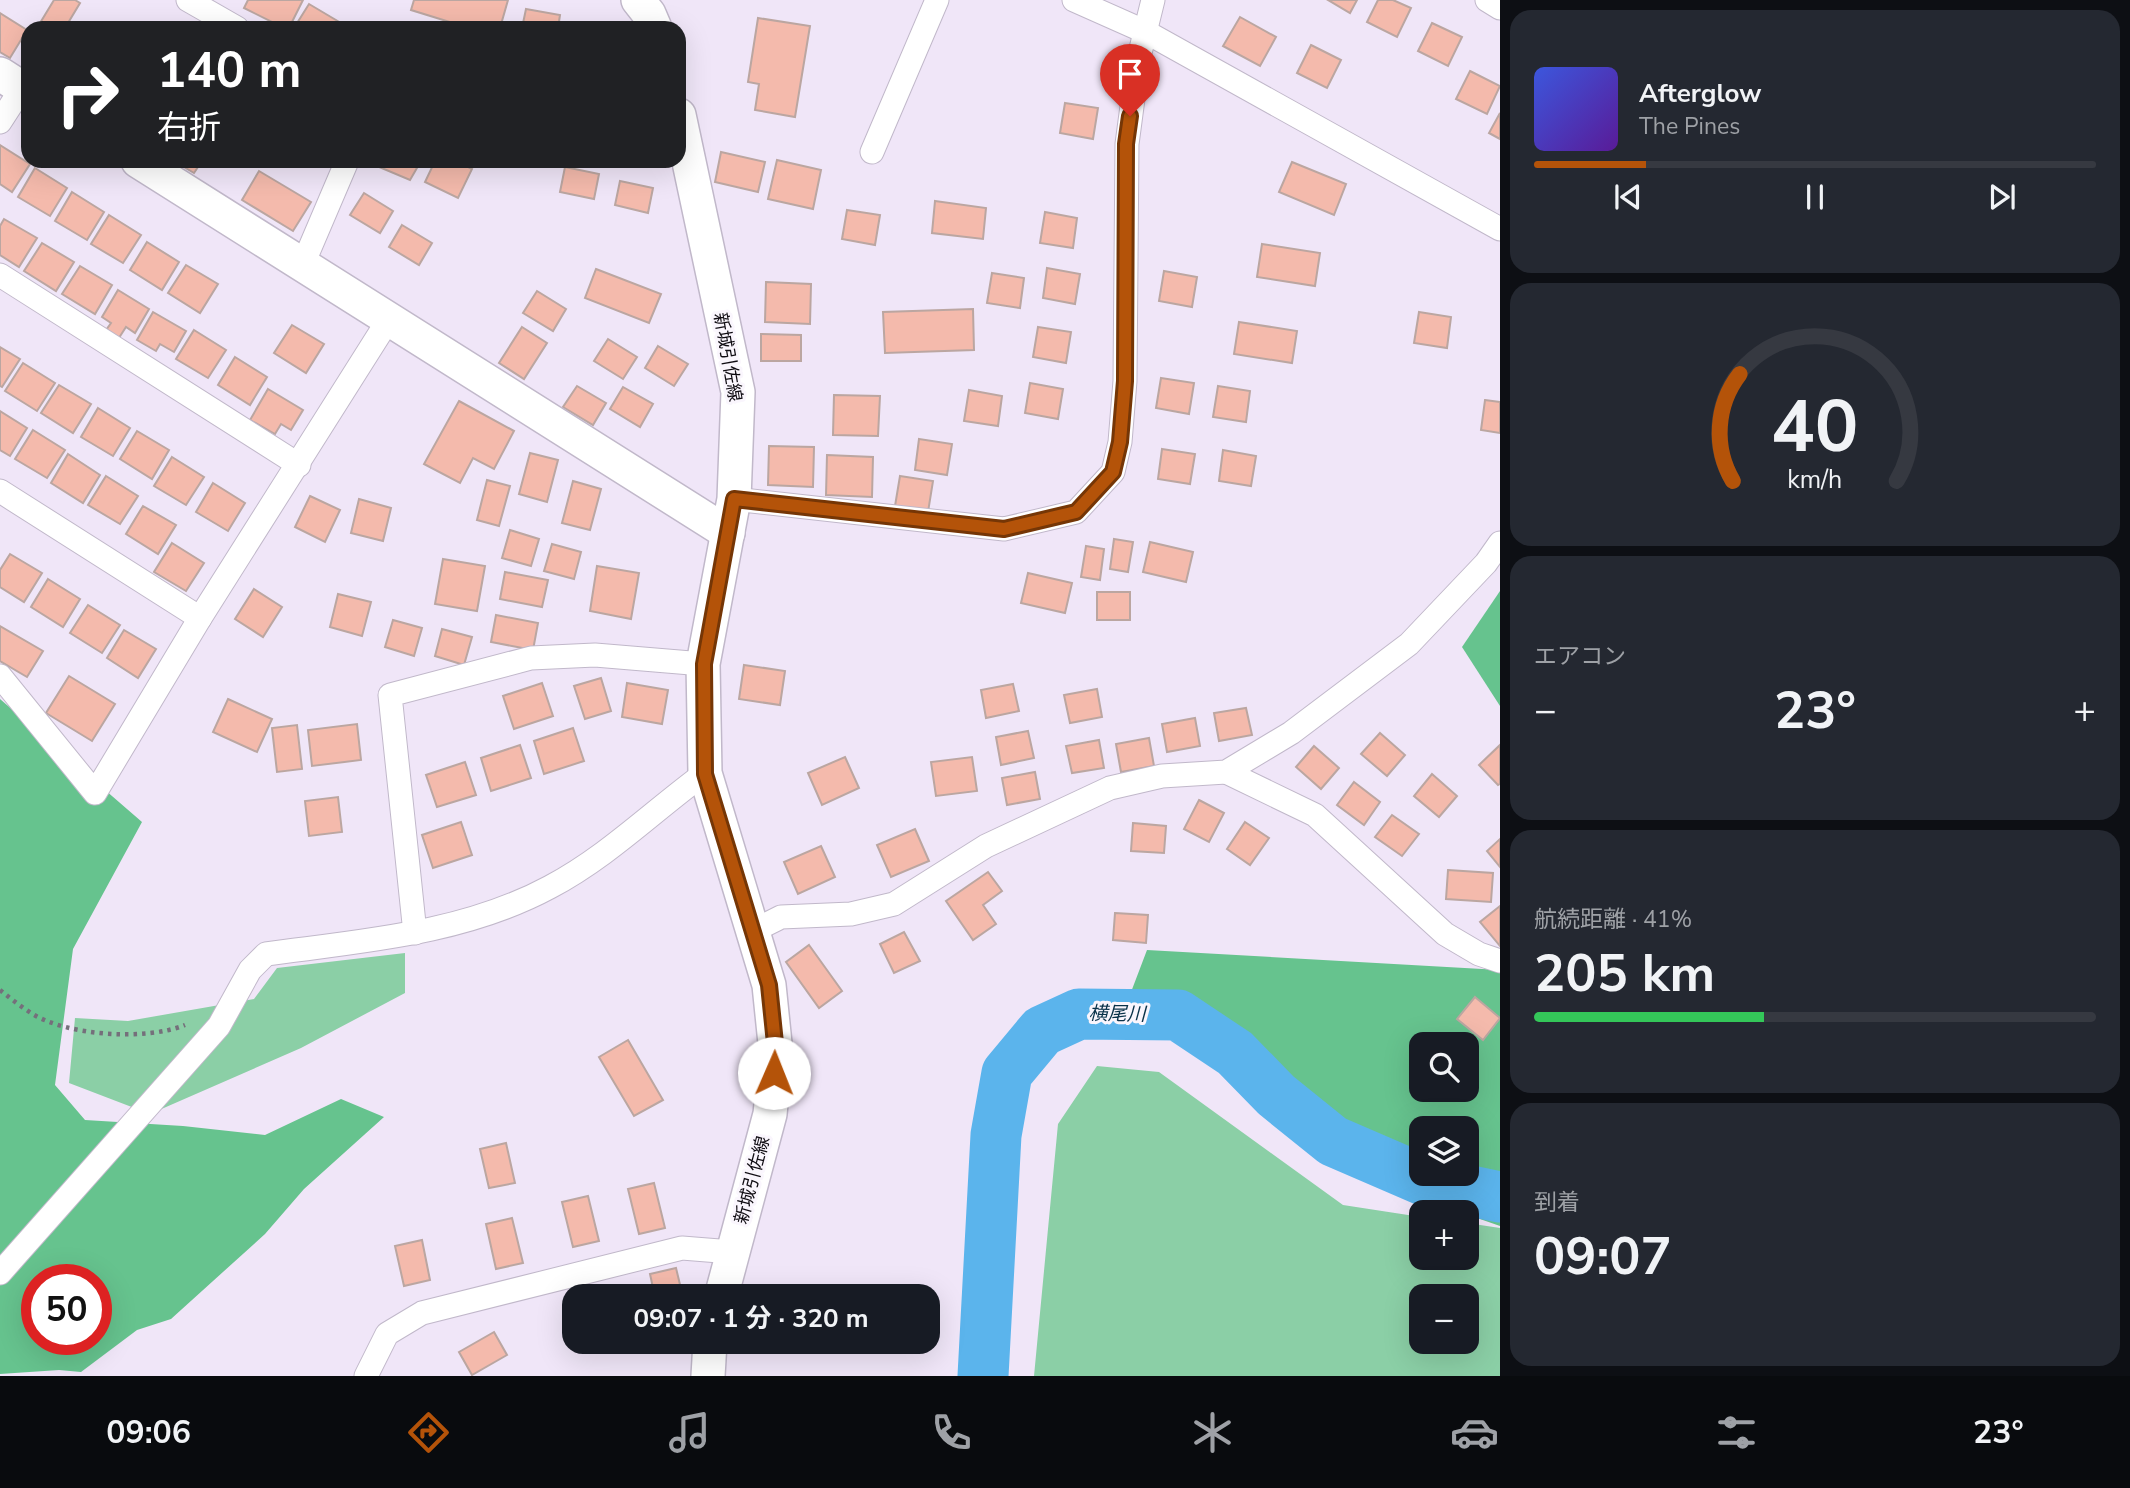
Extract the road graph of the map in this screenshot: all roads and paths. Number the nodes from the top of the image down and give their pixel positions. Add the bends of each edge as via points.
1 (188, 0) edge
2 (937, 0) edge
3 (1074, 0) edge
4 (1153, 0) edge
5 (1487, 0) edge
6 (1500, 8) edge
7 (225, 21) edge
8 (1146, 32) junction
9 (17, 85) edge
10 (0, 122) edge
11 (686, 148) edge
12 (872, 152) dead end
13 (149, 168) edge
14 (344, 168) edge
15 (1500, 229) edge
16 (303, 264) junction
17 (0, 275) edge
18 (389, 319) junction
19 (299, 465) junction
20 (0, 491) edge
21 (734, 499) junction
22 (728, 533) junction
23 (1500, 543) edge
24 (200, 618) junction
25 (704, 664) junction
26 (0, 677) edge
27 (1226, 772) junction
28 (705, 774) junction
29 (753, 931) junction
30 (415, 933) junction
31 (1500, 961) edge
32 (0, 990) edge
33 (219, 1026) junction
34 (732, 1252) junction
35 (0, 1273) edge
36 (724, 1284) edge
37 (709, 1354) edge
38 (366, 1376) edge
39 (708, 1376) edge

1 - 7 street
2 - 12 street
3 - 8 street
4 - 8 street
5 - 6 street
8 - 15 street
8 - 21 street via 1126,144 1125,381 1113,472 1076,512 1004,529
9 - 10 street
11 - 21 main road, 新城引佐線 via 738,392
13 - 16 main road
14 - 16 street
16 - 18 main road
17 - 19 street
18 - 19 street
18 - 22 main road
19 - 24 street
20 - 24 street
21 - 22 main road, 新城引佐線
22 - 25 main road, 新城引佐線
23 - 27 street via 1409,644 1291,733
24 - 26 street via 95,793
25 - 28 main road, 新城引佐線
25 - 30 street via 595,655 531,658 390,695
27 - 29 street via 1162,776 1110,788 986,846 894,904 851,914 781,917
27 - 31 street via 1315,815 1445,934
28 - 29 main road, 新城引佐線
28 - 30 street via 600,856 549,888 485,914
29 - 34 main road, 新城引佐線 via 769,985 776,1053 770,1114
30 - 33 street via 266,954 250,970
32 - 33 path via 32,1015 108,1035 178,1028 198,1020
33 - 35 street
34 - 36 main road, 新城引佐線
34 - 38 street via 682,1248 422,1313 387,1334
37 - 39 main road

